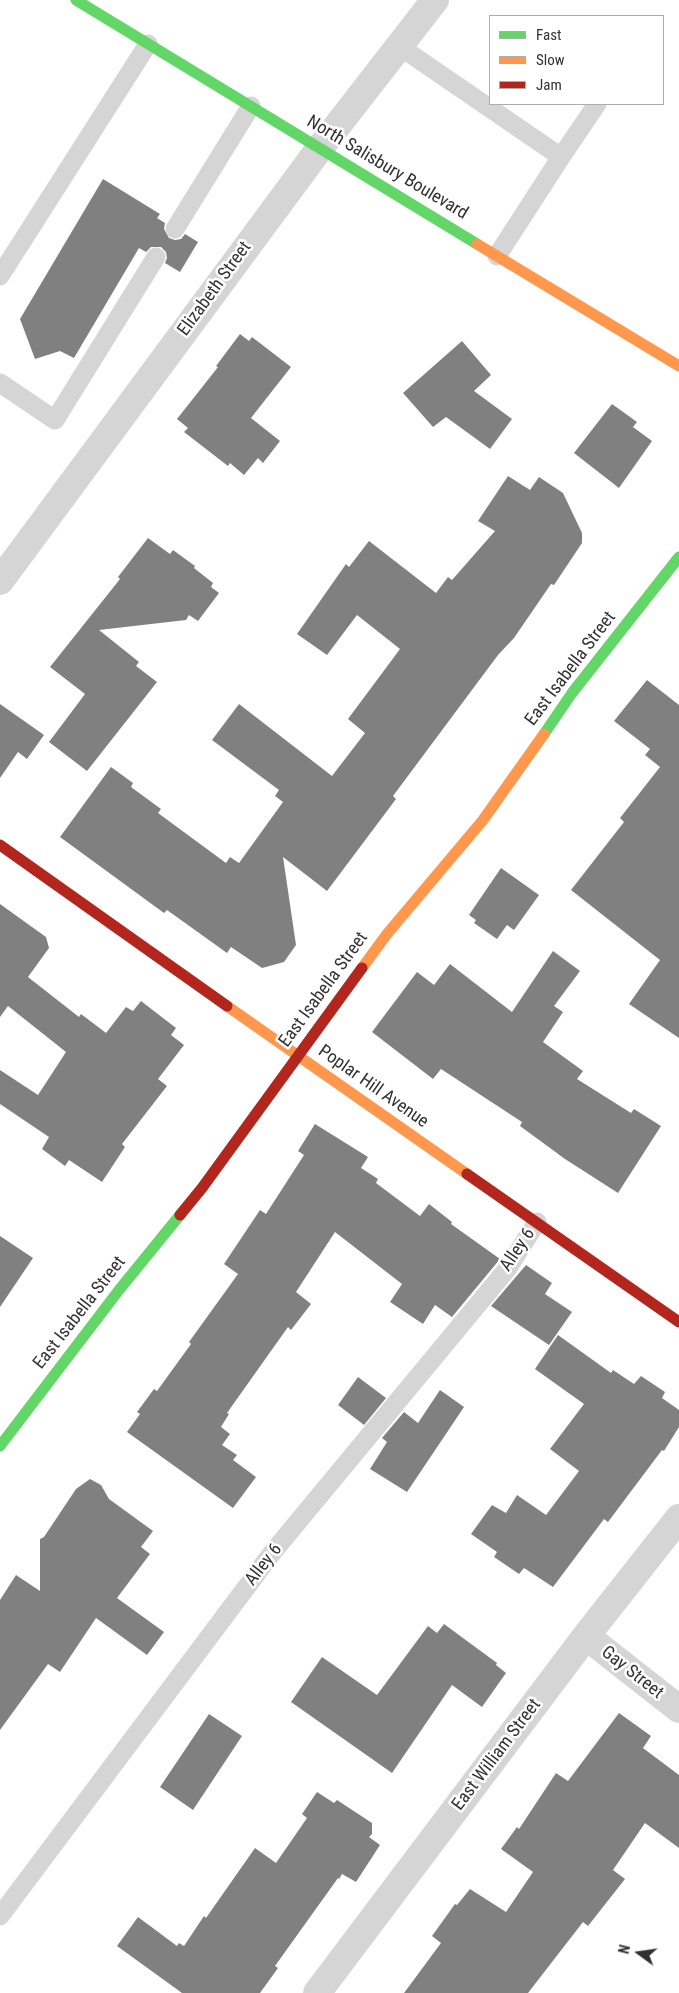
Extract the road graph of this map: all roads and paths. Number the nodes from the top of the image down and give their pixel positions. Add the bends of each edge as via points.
1 (76, 0) edge
2 (435, 0) edge
3 (96, 5) edge
4 (148, 44) junction
5 (399, 46) junction
6 (597, 105) edge
7 (251, 106) junction
8 (320, 148) junction
9 (561, 157) junction
10 (175, 229) dead end
11 (497, 256) junction
12 (156, 257) dead end
13 (0, 276) edge
14 (679, 366) edge
15 (0, 383) edge
16 (679, 557) edge
17 (0, 582) edge
18 (0, 845) edge
19 (297, 1056) junction
20 (537, 1222) junction
21 (679, 1322) edge
22 (0, 1446) edge
23 (679, 1518) edge
24 (586, 1636) junction
25 (679, 1709) edge
26 (0, 1916) edge
27 (317, 1993) edge

1 - 3 street, North Salisbury Boulevard
2 - 5 street, Elizabeth Street
3 - 4 street, North Salisbury Boulevard
4 - 7 street, North Salisbury Boulevard
4 - 13 lane
5 - 8 street, Elizabeth Street
5 - 9 lane
6 - 9 lane
7 - 8 street, North Salisbury Boulevard
7 - 10 lane
8 - 11 street, North Salisbury Boulevard
8 - 17 street, Elizabeth Street
9 - 11 lane
11 - 14 street, North Salisbury Boulevard
12 - 15 lane via 55,420
16 - 19 street, East Isabella Street via 572,693 484,820 387,934
18 - 19 street, Poplar Hill Avenue
19 - 20 street, Poplar Hill Avenue
19 - 22 street, East Isabella Street via 202,1188
20 - 21 street, Poplar Hill Avenue
20 - 26 lane, Alley 6 via 508,1268 272,1552
23 - 24 street, East William Street
24 - 25 street, Gay Street
24 - 27 street, East William Street

